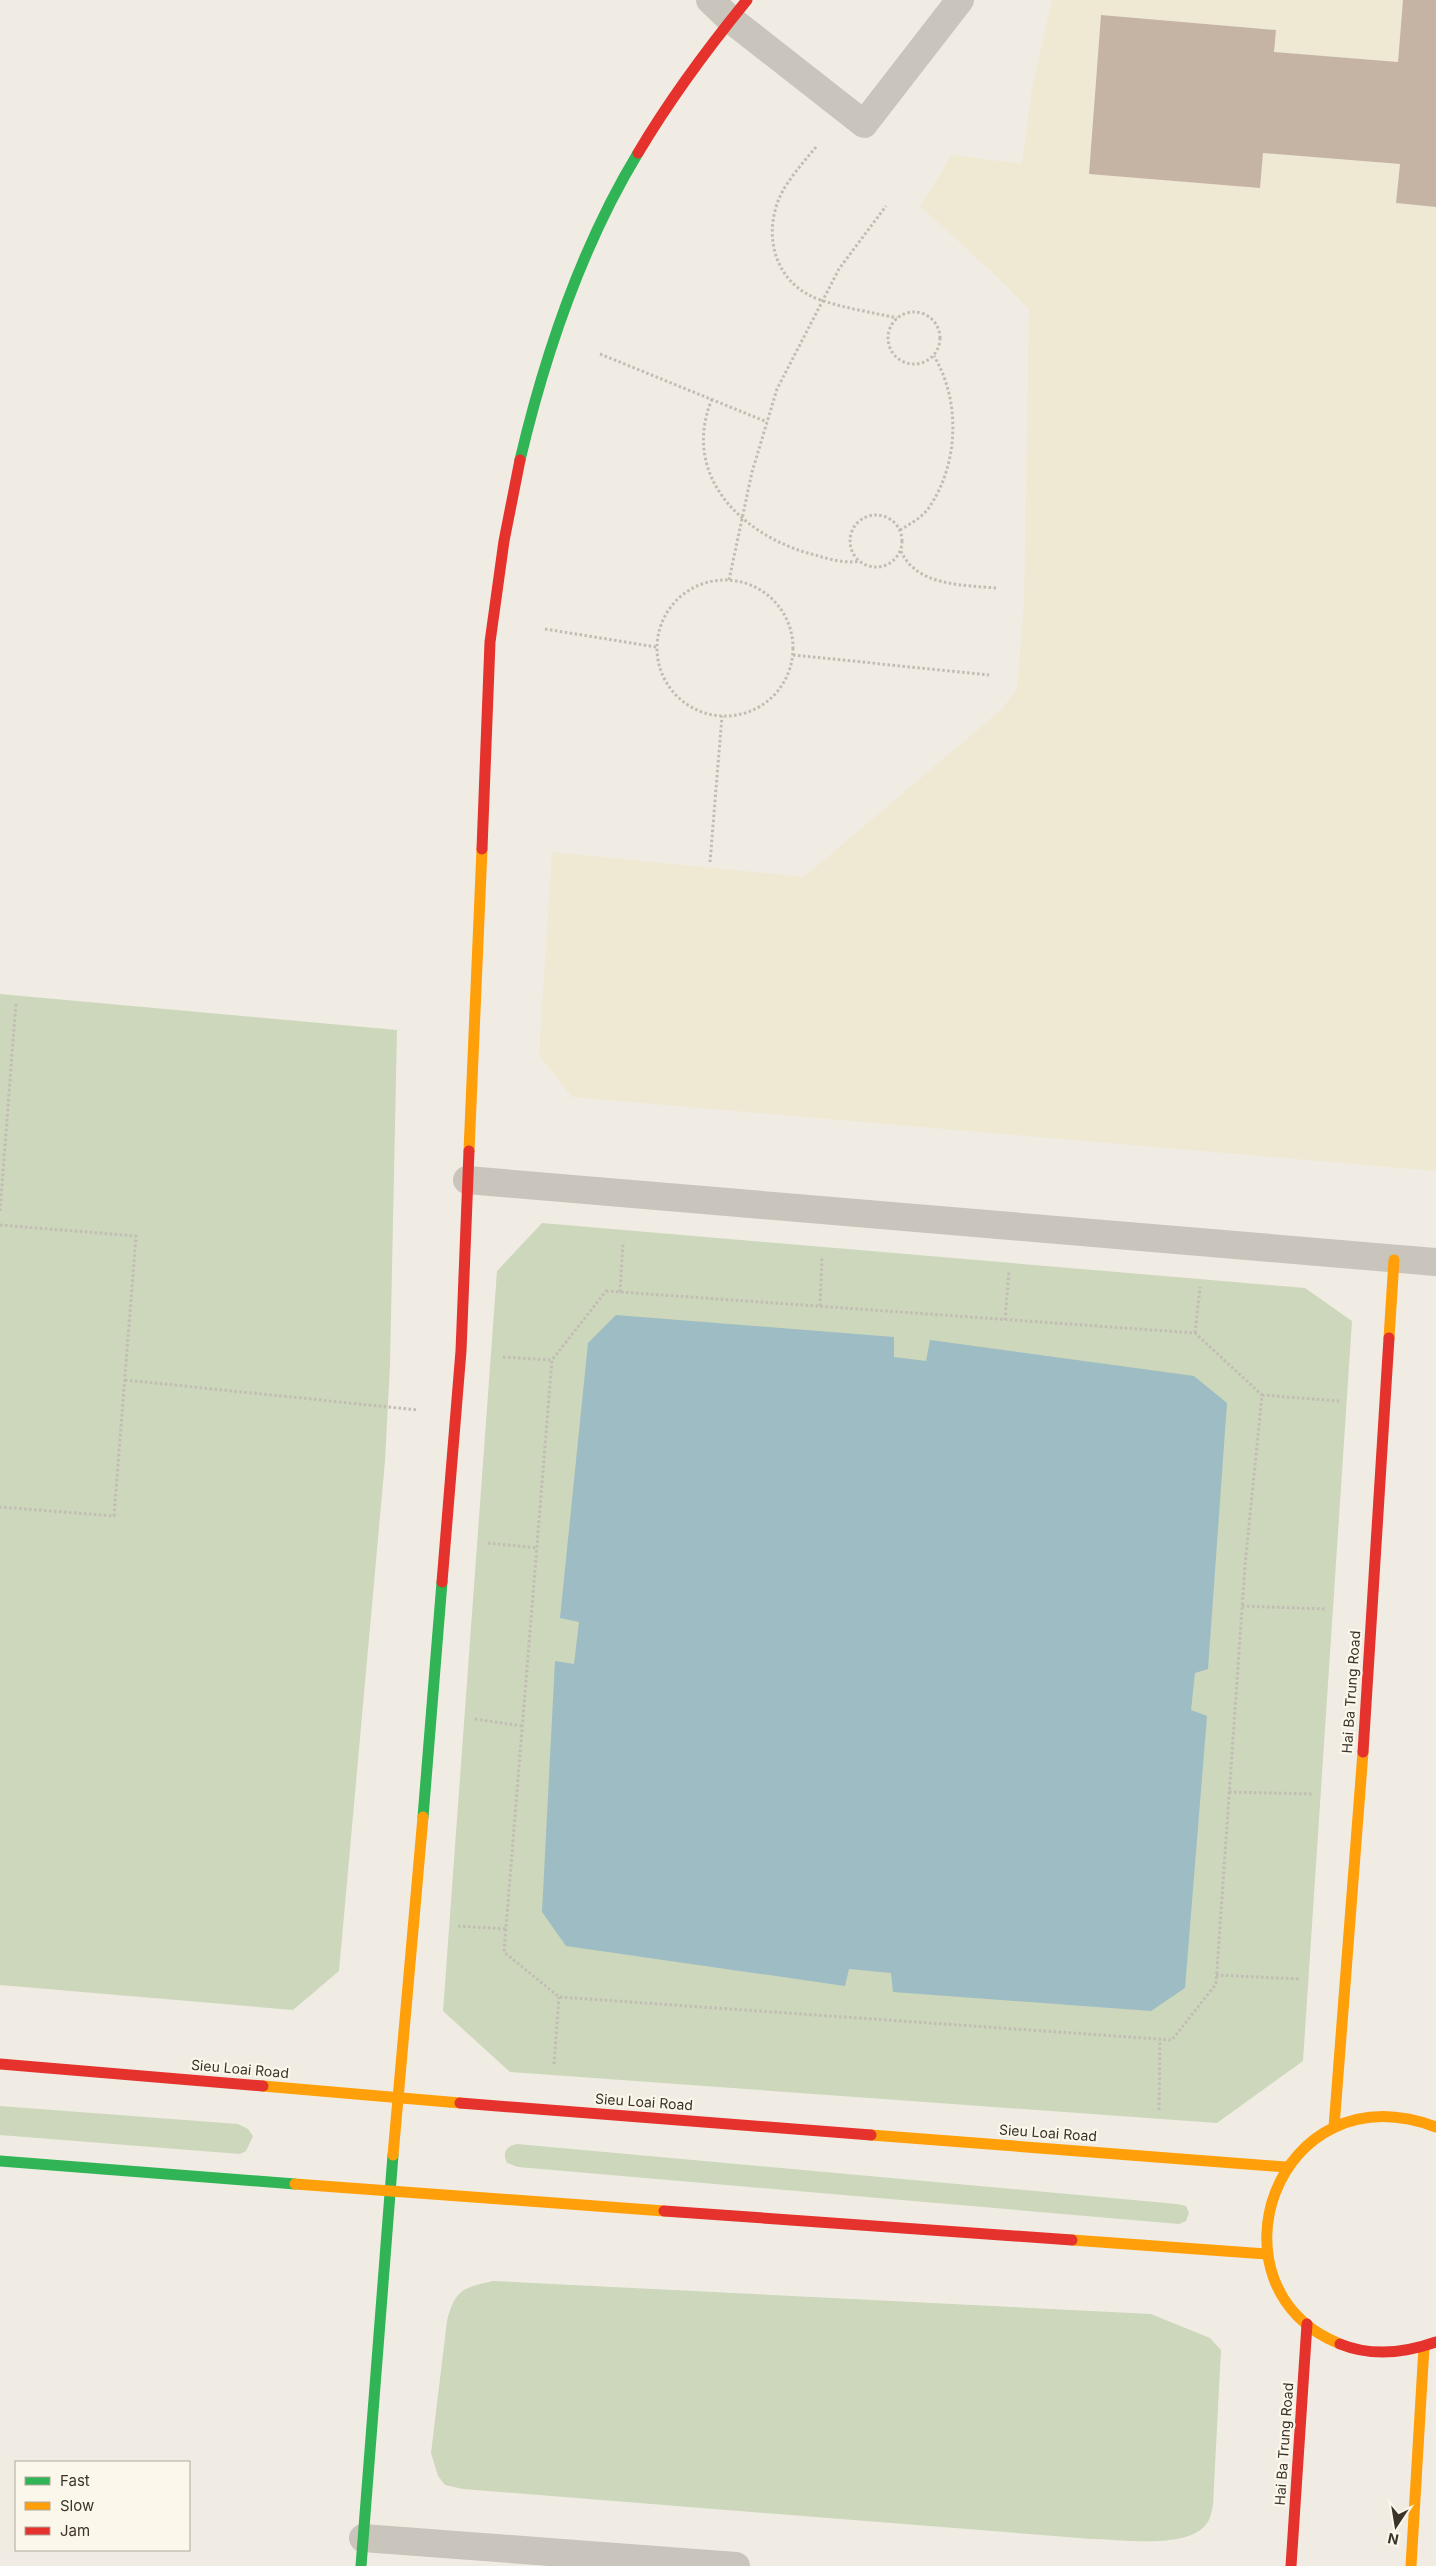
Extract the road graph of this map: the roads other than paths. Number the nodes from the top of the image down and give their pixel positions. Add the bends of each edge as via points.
1 (710, 0) edge
2 (960, 0) edge
3 (739, 9) edge
4 (467, 1180) junction
5 (1394, 1260) junction
6 (1436, 1262) edge
7 (0, 2064) edge
8 (400, 2098) junction
9 (1334, 2127) junction
10 (1436, 2127) edge
11 (0, 2161) edge
12 (1286, 2167) junction
13 (389, 2192) junction
14 (1266, 2254) junction
15 (1307, 2324) junction
16 (1436, 2342) edge
17 (1424, 2347) junction
18 (363, 2538) junction
19 (361, 2566) edge
20 (736, 2566) edge
21 (1291, 2566) edge
22 (1411, 2566) edge

1 - 3 street
2 - 3 street via 864,124
3 - 4 main road via 682,81 642,145 599,225 556,333 515,482 490,642
4 - 5 street
4 - 8 main road via 461,1351
5 - 6 street
5 - 9 main road, Hai Ba Trung Road via 1370,1656
7 - 8 main road, Sieu Loai Road
8 - 12 main road, Sieu Loai Road
8 - 13 main road
9 - 10 main road via 1350,2120 1379,2115 1408,2117
9 - 12 main road via 1301,2149
11 - 13 main road
12 - 14 main road via 1268,2209
13 - 14 main road
13 - 18 main road
14 - 15 main road via 1272,2276 1283,2297
15 - 17 main road via 1334,2342 1355,2350 1378,2353
15 - 21 main road, Hai Ba Trung Road
16 - 17 main road
17 - 22 main road
18 - 19 main road
18 - 20 street

